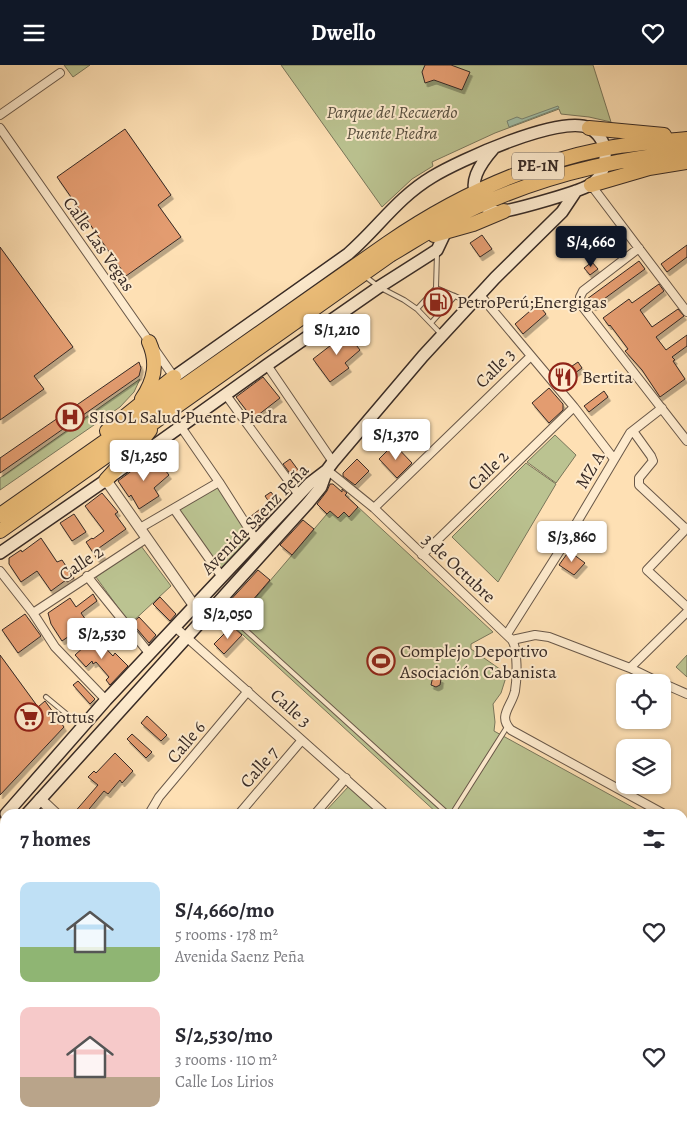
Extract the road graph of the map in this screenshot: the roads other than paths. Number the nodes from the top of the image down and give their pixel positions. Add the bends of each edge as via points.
1 (60, 73) dead end
2 (0, 115) edge
3 (0, 128) edge
4 (589, 128) junction
5 (687, 138) edge
6 (3, 139) edge
7 (494, 148) junction
8 (605, 149) junction
9 (687, 152) edge
10 (687, 162) edge
11 (605, 165) junction
12 (591, 185) junction
13 (474, 191) junction
14 (570, 195) junction
15 (483, 204) junction
16 (504, 211) junction
17 (446, 231) junction
18 (417, 239) junction
19 (639, 248) junction
20 (438, 250) junction
21 (363, 275) junction
22 (379, 287) junction
23 (436, 288) junction
24 (455, 296) junction
25 (476, 299) junction
26 (417, 309) junction
27 (687, 313) edge
28 (431, 323) junction
29 (442, 335) junction
30 (149, 342) junction
31 (531, 356) junction
32 (267, 365) junction
33 (174, 377) junction
34 (226, 395) junction
35 (574, 407) junction
36 (662, 408) junction
37 (133, 409) junction
38 (157, 421) junction
39 (181, 427) junction
40 (633, 431) junction
41 (687, 441) edge
42 (614, 459) junction
43 (330, 466) junction
44 (52, 480) junction
45 (106, 480) junction
46 (219, 482) junction
47 (299, 495) junction
48 (374, 508) junction
49 (174, 509) junction
50 (0, 515) edge
51 (140, 528) junction
52 (686, 528) edge
53 (0, 531) edge
54 (147, 538) junction
55 (256, 540) junction
56 (0, 553) edge
57 (422, 555) junction
58 (0, 571) edge
59 (87, 576) junction
60 (222, 577) junction
61 (218, 604) junction
62 (195, 607) junction
63 (687, 607) edge
64 (687, 612) edge
65 (33, 613) junction
66 (175, 627) junction
67 (510, 637) junction
68 (188, 638) junction
69 (149, 653) junction
70 (630, 668) junction
71 (643, 674) edge
72 (671, 687) edge
73 (248, 691) junction
74 (687, 694) edge
75 (46, 697) dead end
76 (106, 700) junction
77 (82, 727) junction
78 (508, 727) junction
79 (93, 739) junction
80 (302, 740) junction
81 (346, 778) junction
82 (40, 799) junction
83 (18, 800) junction
84 (10, 809) edge
85 (26, 809) edge
86 (32, 809) edge
87 (51, 809) edge
88 (152, 809) edge
89 (243, 809) edge
90 (319, 809) edge
91 (380, 809) edge
92 (443, 809) edge
93 (455, 809) edge
94 (655, 809) edge

1 - 2 street
3 - 6 street, Calle Las Vegas
4 - 5 highway
4 - 7 main road via 555,127
4 - 8 main road via 597,134
5 - 8 highway, PE-1N
6 - 30 street, Calle Las Vegas
7 - 13 main road via 478,169
7 - 33 main road via 445,169 422,183 394,205 348,254
8 - 11 main road
8 - 13 highway, PE-1N via 528,169
9 - 11 highway, PE-1N
10 - 12 highway via 649,167
11 - 12 main road
11 - 15 highway, PE-1N via 530,185
12 - 14 main road
12 - 19 street
13 - 15 main road
13 - 44 highway, PE-1N via 407,230
14 - 16 main road
14 - 25 main road, Avenida Saenz Peña via 562,212
15 - 16 main road via 492,211
15 - 18 highway, PE-1N
16 - 17 highway
17 - 18 highway
17 - 20 main road
18 - 21 highway, PE-1N
19 - 27 street
19 - 36 street via 583,291 580,297 582,306
20 - 22 main road
20 - 23 lane
21 - 22 lane
21 - 38 highway, PE-1N
22 - 26 lane
22 - 32 main road
23 - 24 lane
23 - 26 lane
24 - 25 lane
24 - 28 lane
25 - 29 main road, Avenida Saenz Peña
25 - 31 street
26 - 28 lane
28 - 29 lane
29 - 43 main road, Avenida Saenz Peña
30 - 33 street, Calle Las Vegas
30 - 37 highway via 154,357 153,377
31 - 35 street
31 - 48 street, Calle 3
32 - 34 main road
32 - 43 street, 3 de Octubre
33 - 37 highway
34 - 39 main road
34 - 47 street
35 - 42 street
35 - 57 street, Calle 2
36 - 40 street, MZ A
36 - 41 street
37 - 44 highway
38 - 45 highway
38 - 53 highway, PE-1N
39 - 45 main road
39 - 46 street
40 - 42 street, MZ A
40 - 52 street via 653,461 639,478 639,485
42 - 67 street, MZ A
43 - 47 main road, Avenida Saenz Peña
43 - 48 street, 3 de Octubre
43 - 61 main road, Avenida Saenz Peña via 321,487
44 - 50 highway, PE-1N
45 - 51 street
45 - 56 main road
46 - 49 street
46 - 55 street
47 - 55 main road, Avenida Saenz Peña
48 - 57 street, 3 de Octubre
49 - 51 street
49 - 60 street
51 - 54 street
52 - 63 street via 647,570
54 - 59 street, Calle 2
54 - 62 street
55 - 60 main road, Avenida Saenz Peña
57 - 67 street, 3 de Octubre
58 - 65 street
59 - 65 street, Calle 2
59 - 69 street
60 - 62 main road, Avenida Saenz Peña
61 - 68 main road, Avenida Saenz Peña
61 - 92 lane
62 - 66 main road, Avenida Saenz Peña
64 - 70 street
65 - 76 street via 55,647
66 - 68 street, Calle 3
66 - 69 main road, Avenida Saenz Peña
67 - 70 street via 549,637
67 - 78 street via 516,648 515,691 505,711
68 - 73 street, Calle 3
68 - 79 main road, Avenida Saenz Peña
69 - 76 main road, Avenida Saenz Peña
70 - 71 street
72 - 74 street
73 - 80 street, Calle 3
73 - 88 street, Calle 6
75 - 77 lane
76 - 77 main road, Avenida Saenz Peña
77 - 79 main road
77 - 83 main road, Avenida Saenz Peña
78 - 93 lane
78 - 94 street
79 - 82 main road, Avenida Saenz Peña
80 - 81 street, Calle 3
80 - 89 street, Calle 7
81 - 90 street
81 - 91 street, Calle 3
82 - 86 main road, Avenida Saenz Peña
82 - 87 street
83 - 84 main road, Avenida Saenz Peña
83 - 85 street

